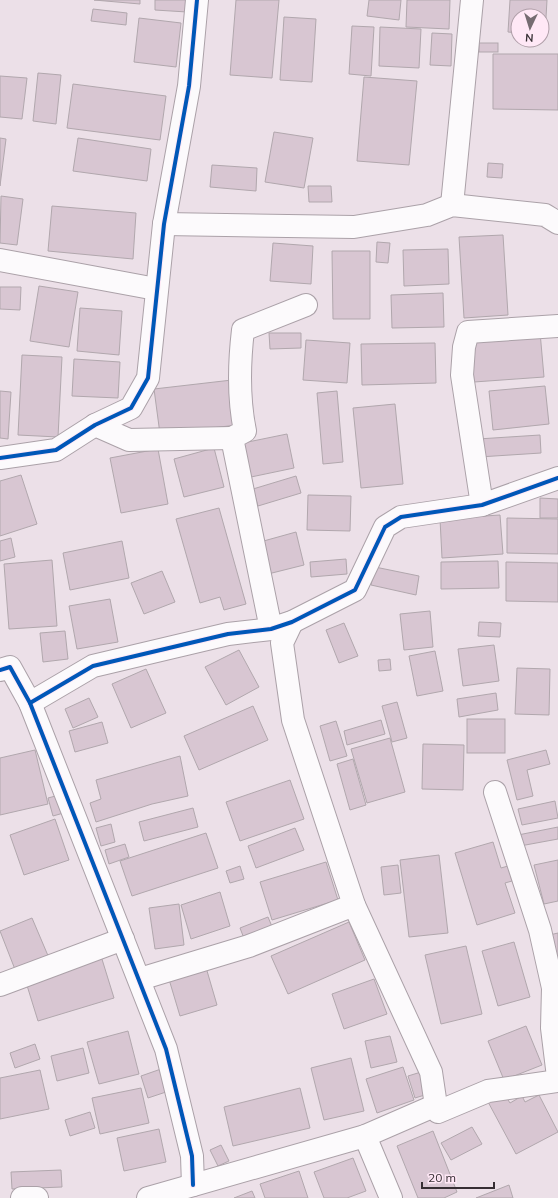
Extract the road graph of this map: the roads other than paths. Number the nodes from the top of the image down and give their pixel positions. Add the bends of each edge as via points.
1 (197, 0) edge
2 (472, 0) edge
3 (452, 205) junction
4 (554, 217) edge
5 (164, 224) junction
6 (0, 260) edge
7 (156, 289) junction
8 (306, 305) dead end
9 (558, 326) edge
10 (95, 425) junction
11 (232, 438) junction
12 (0, 458) edge
13 (558, 478) edge
14 (482, 505) junction
15 (292, 622) junction
16 (271, 629) junction
17 (0, 670) edge
18 (30, 703) junction
19 (495, 792) dead end
20 (354, 905) junction
21 (123, 939) junction
22 (140, 979) junction
23 (0, 985) edge
24 (558, 1077) edge
25 (558, 1081) edge
26 (434, 1106) junction
27 (365, 1136) junction
28 (193, 1184) junction
29 (22, 1198) edge
30 (37, 1198) edge
31 (148, 1198) edge
32 (392, 1198) edge

1 - 5 street via 189,86
2 - 3 street
3 - 4 street
3 - 5 street via 427,215 354,227
5 - 7 street
6 - 7 street
7 - 10 street via 148,378 131,408
8 - 11 street via 243,330 239,365 245,431
9 - 14 street via 468,332 462,375
10 - 11 street via 129,440
10 - 12 street via 56,450
11 - 16 street
13 - 14 street
14 - 15 street via 401,517 385,527 355,590
15 - 16 street
15 - 20 street via 282,643 293,720
16 - 18 street via 228,634 93,666
17 - 18 street via 10,667
18 - 21 street
19 - 24 street via 540,930 553,988 552,1028
20 - 22 street via 248,946
20 - 26 street via 431,1072
21 - 22 street
21 - 23 street
22 - 28 street via 166,1049 192,1156
25 - 26 street via 488,1091 438,1112
26 - 27 street
27 - 28 street
27 - 32 street
28 - 31 street
29 - 30 street

